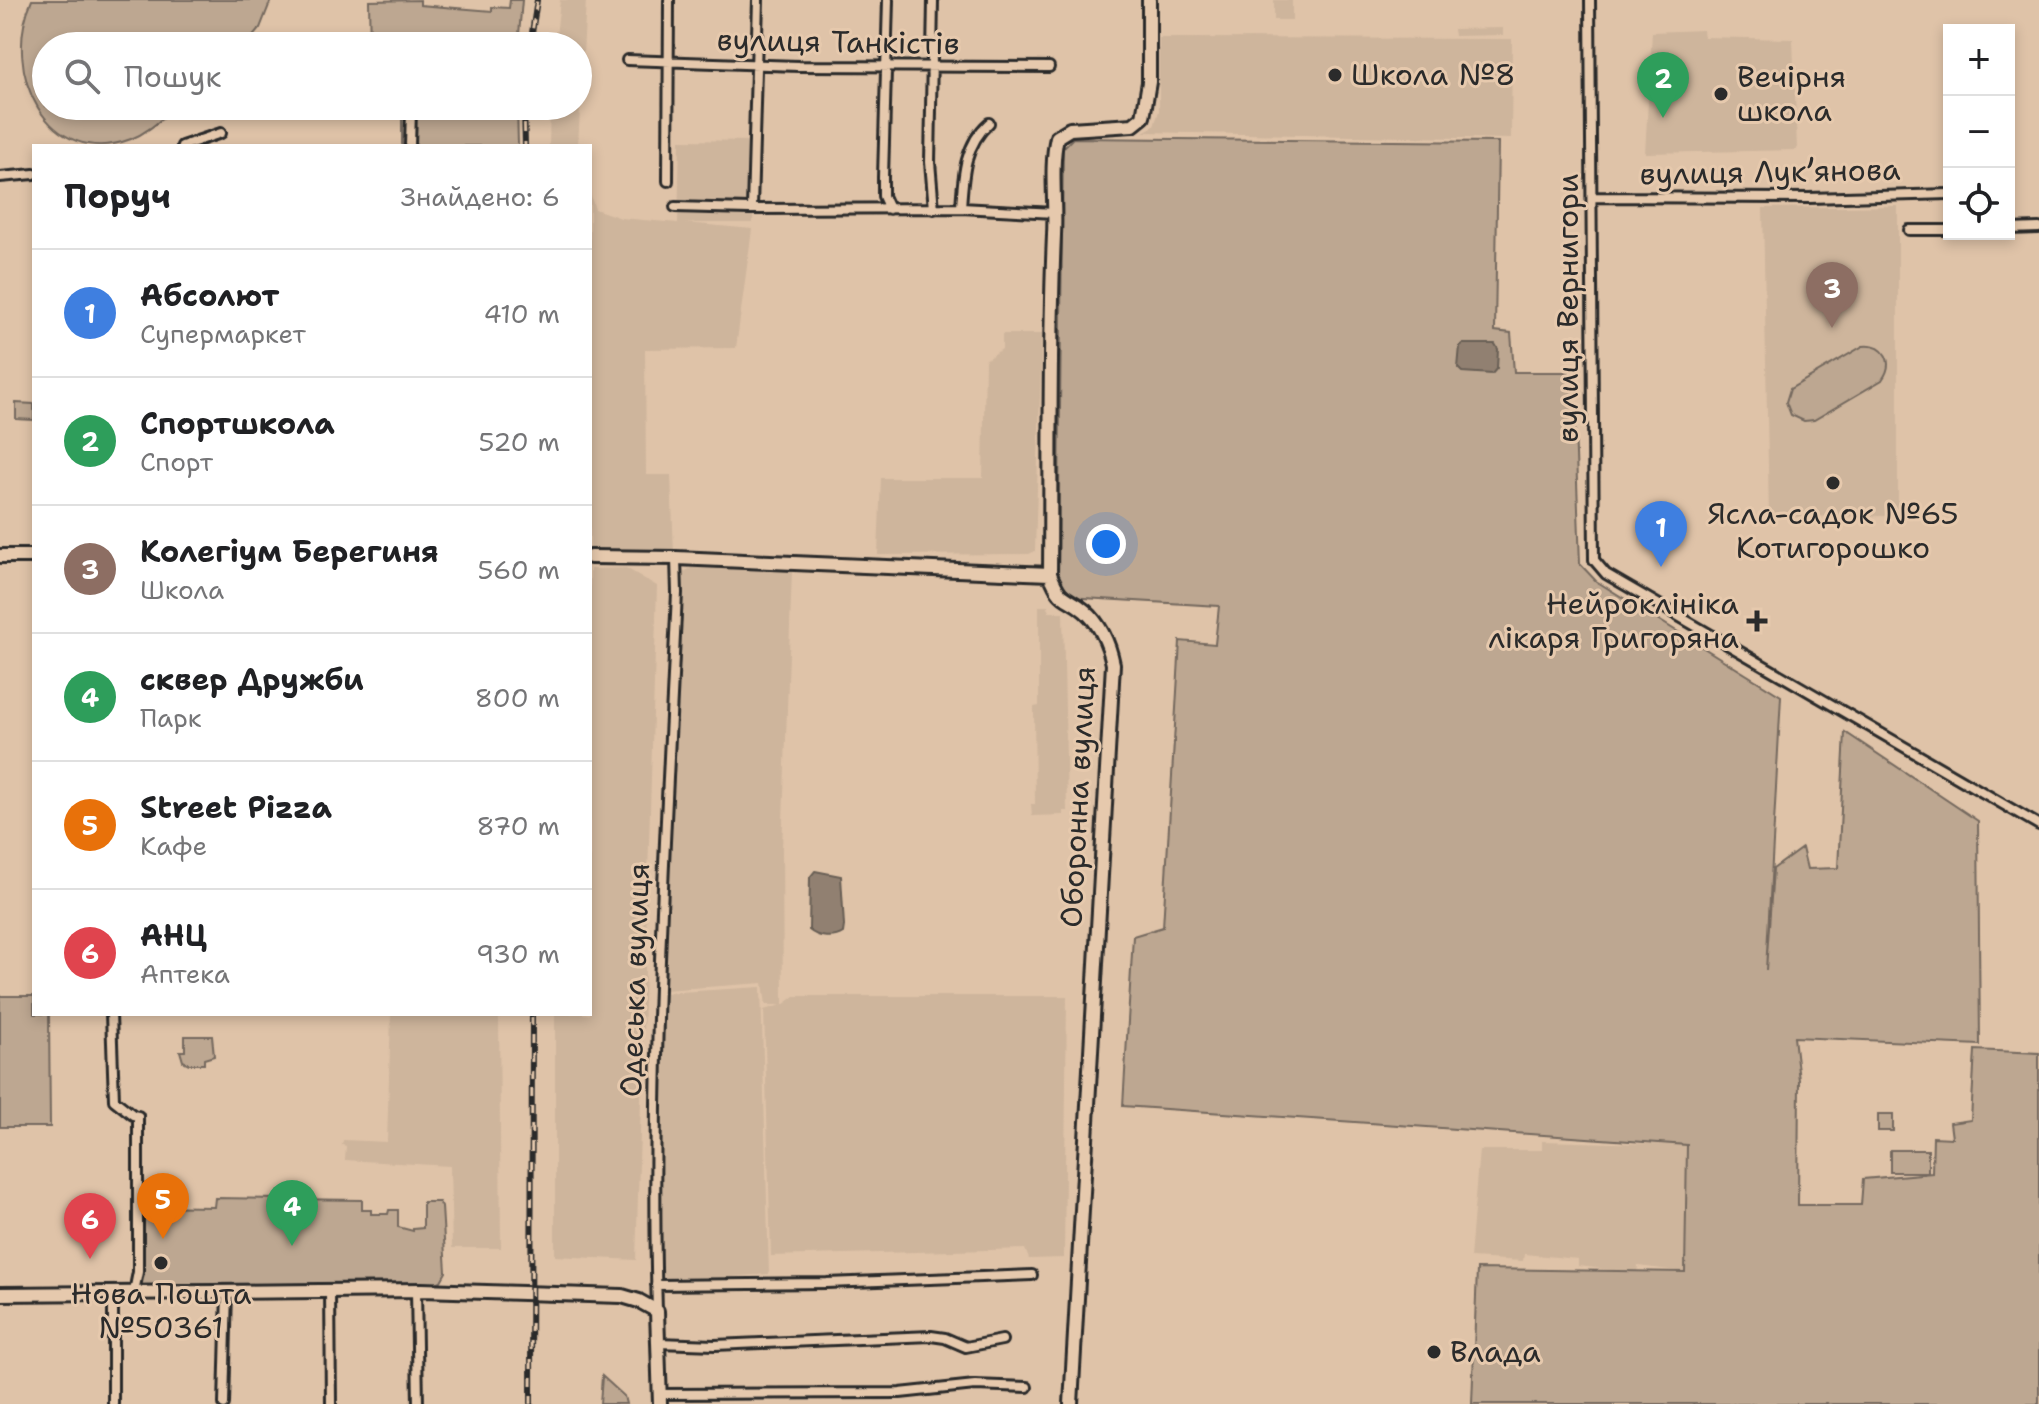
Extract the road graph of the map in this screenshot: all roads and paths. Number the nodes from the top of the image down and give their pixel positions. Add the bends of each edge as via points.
1 (669, 0) edge
2 (758, 0) edge
3 (888, 0) edge
4 (1149, 0) edge
5 (1590, 0) edge
6 (933, 1) edge
7 (627, 60) dead end
8 (668, 62) junction
9 (756, 64) junction
10 (885, 67) junction
11 (1049, 67) dead end
12 (932, 68) junction
13 (411, 120) edge
14 (989, 123) dead end
15 (221, 133) dead end
16 (188, 144) edge
17 (410, 144) edge
18 (32, 174) edge
19 (0, 177) edge
20 (668, 181) dead end
21 (1943, 194) edge
22 (1592, 197) junction
23 (675, 207) dead end
24 (752, 208) junction
25 (961, 208) junction
26 (889, 209) junction
27 (934, 209) junction
28 (1055, 213) junction
29 (2039, 228) edge
30 (2015, 229) edge
31 (1909, 230) dead end
32 (1943, 230) edge
33 (0, 556) edge
34 (32, 556) edge
35 (592, 557) edge
36 (676, 558) junction
37 (1050, 574) junction
38 (2039, 825) edge
39 (111, 1016) edge
40 (1032, 1275) dead end
41 (656, 1285) junction
42 (330, 1290) junction
43 (416, 1290) junction
44 (227, 1291) junction
45 (134, 1292) junction
46 (113, 1293) junction
47 (0, 1294) edge
48 (657, 1311) junction
49 (1002, 1340) dead end
50 (658, 1343) junction
51 (1027, 1387) dead end
52 (660, 1399) edge
53 (113, 1404) edge
54 (224, 1404) edge
55 (331, 1404) edge
56 (418, 1404) edge
57 (1071, 1404) edge

1 - 8 street
2 - 9 street
3 - 10 street
4 - 28 street via 1149,82 1143,117 1133,125 1070,129 1057,137
5 - 22 street, вулиця Вернигори
6 - 12 street
7 - 8 street, вулиця Танкістів
8 - 9 street, вулиця Танкістів
8 - 20 street
9 - 10 street, вулиця Танкістів
9 - 24 street
10 - 12 street, вулиця Танкістів
10 - 26 street via 883,196
11 - 12 street, вулиця Танкістів
12 - 27 street
13 - 17 street
14 - 25 street via 975,136 967,158
15 - 16 street
18 - 19 street
21 - 22 street, вулиця Лукʼянова
22 - 38 street, вулиця Вернигори via 1593,553 1601,570
23 - 24 street
24 - 26 street
25 - 27 street
25 - 28 street
26 - 27 street
28 - 37 street
29 - 30 street
31 - 32 street, вулиця Лукʼянова
33 - 34 street
35 - 36 street
36 - 37 street
36 - 41 street, Одеська вулиця via 660,969
37 - 57 street, Оборонна вулиця via 1064,600 1084,610 1098,626 1113,664
39 - 45 street via 114,1100 138,1116
40 - 41 street
41 - 48 street, Одеська вулиця
42 - 43 street
42 - 44 street
42 - 55 street
43 - 48 street via 615,1295
43 - 56 street
44 - 45 street
44 - 54 street
45 - 46 street
46 - 47 street
46 - 53 street
48 - 50 street, Одеська вулиця
49 - 50 street via 970,1347 931,1336
50 - 52 street, Одеська вулиця
51 - 52 street

